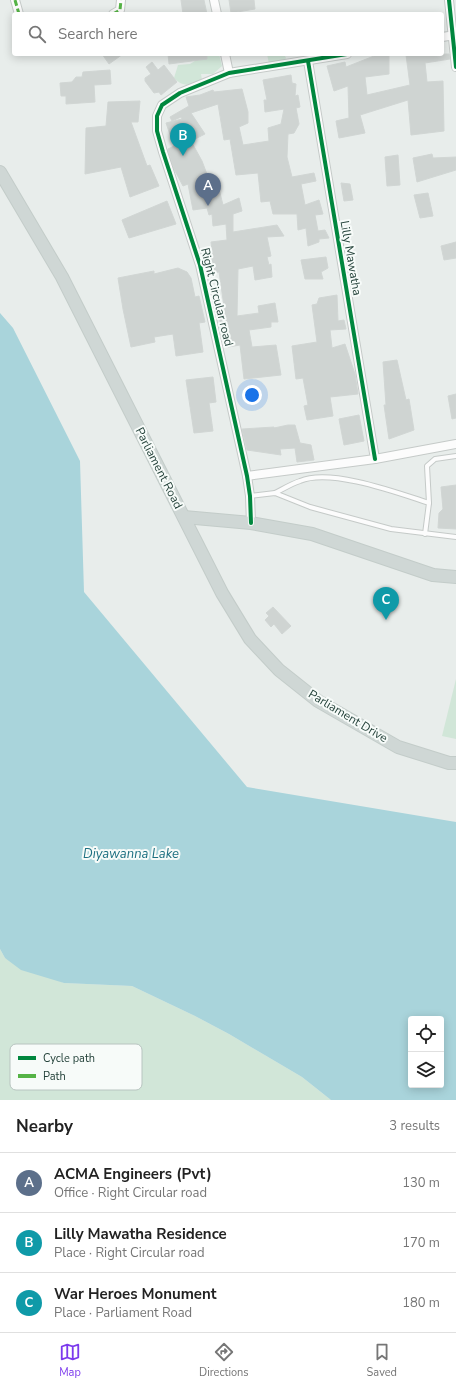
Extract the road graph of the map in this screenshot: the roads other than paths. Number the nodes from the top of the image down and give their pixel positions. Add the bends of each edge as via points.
1 (15, 0) edge
2 (121, 0) edge
3 (214, 0) edge
4 (449, 0) edge
5 (18, 12) edge
6 (116, 12) edge
7 (217, 12) edge
8 (454, 35) edge
9 (444, 37) edge
10 (225, 56) edge
11 (336, 56) edge
12 (308, 61) junction
13 (456, 67) edge
14 (229, 73) junction
15 (0, 172) edge
16 (456, 444) edge
17 (456, 456) edge
18 (374, 459) junction
19 (247, 476) junction
20 (275, 493) junction
21 (250, 496) junction
22 (429, 503) junction
23 (184, 517) junction
24 (251, 523) junction
25 (425, 534) junction
26 (456, 538) edge
27 (456, 577) edge
28 (456, 763) edge

1 - 5 street
2 - 6 street via 120,10
3 - 7 street
4 - 8 street
8 - 9 street
8 - 13 street
10 - 14 street
11 - 12 street, Right Circular road
12 - 14 street, Right Circular road
12 - 18 street, Lilly Mawatha
14 - 19 street, Right Circular road via 180,93 162,105 157,116 157,131 200,265
15 - 23 main road, Parliament Road via 62,277
16 - 18 street
17 - 22 lane via 435,459 427,466
18 - 19 street
19 - 21 street, Right Circular road
20 - 21 lane
20 - 22 lane via 301,480 326,477 374,485
20 - 25 lane via 310,507 392,529
21 - 24 street, Right Circular road
22 - 25 lane
23 - 24 main road, Parliament Road
23 - 28 main road, Parliament Drive via 222,593 246,632 279,670 318,701 398,747
24 - 27 main road, Parliament Road via 312,534 433,575
25 - 26 lane

